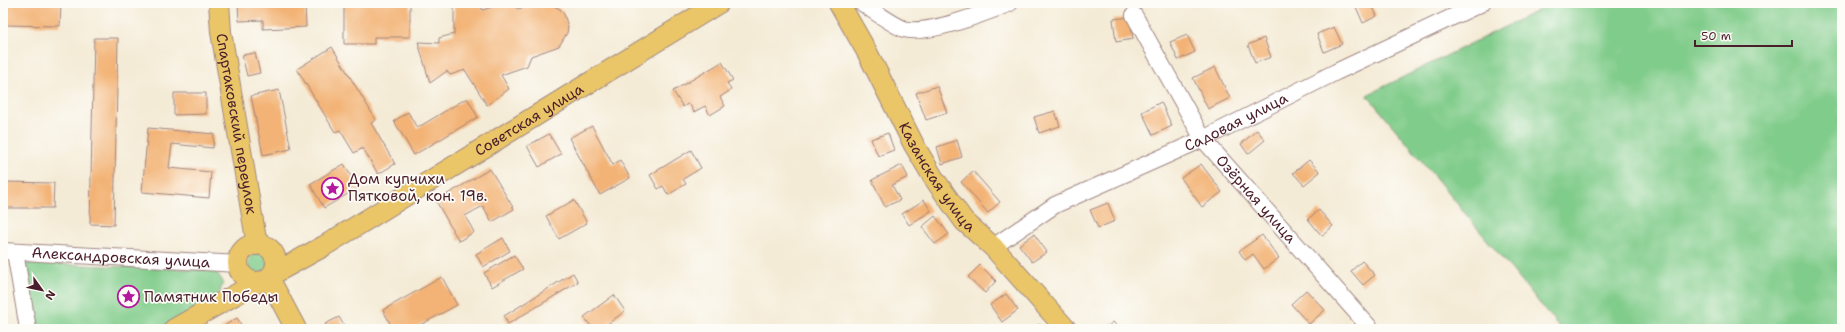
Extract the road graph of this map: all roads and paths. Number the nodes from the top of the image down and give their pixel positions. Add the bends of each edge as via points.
1 (219, 3) edge
2 (719, 3) edge
3 (839, 3) edge
4 (862, 3) edge
5 (1010, 3) edge
6 (1482, 3) edge
7 (1134, 15) dead end
8 (1203, 139) junction
9 (262, 246) junction
10 (993, 248) junction
11 (319, 249) junction
12 (9, 251) edge
13 (239, 267) junction
14 (267, 278) junction
15 (226, 300) junction
16 (28, 329) edge
17 (174, 329) edge
18 (296, 329) edge
19 (1066, 329) edge
20 (1371, 329) edge

1 - 9 main road, Спартаковский переулок via 221,32
2 - 11 main road, Советская улица
3 - 10 main road, Казанская улица via 930,171 964,221
4 - 5 street via 904,29 927,29 965,20
6 - 8 street, Садовая улица
7 - 8 street, Озёрная улица
8 - 10 street, Садовая улица via 1055,205
8 - 20 street, Озёрная улица
9 - 11 main road, Советская улица
9 - 13 main road via 245,249 239,258
9 - 14 main road via 275,257 276,268
10 - 19 main road, Казанская улица
11 - 14 main road, Советская улица
12 - 13 street, Александровская улица
12 - 16 street
13 - 14 main road via 247,279
13 - 15 main road via 237,281
14 - 15 main road, Советская улица
14 - 18 main road
15 - 17 main road, Советская улица

